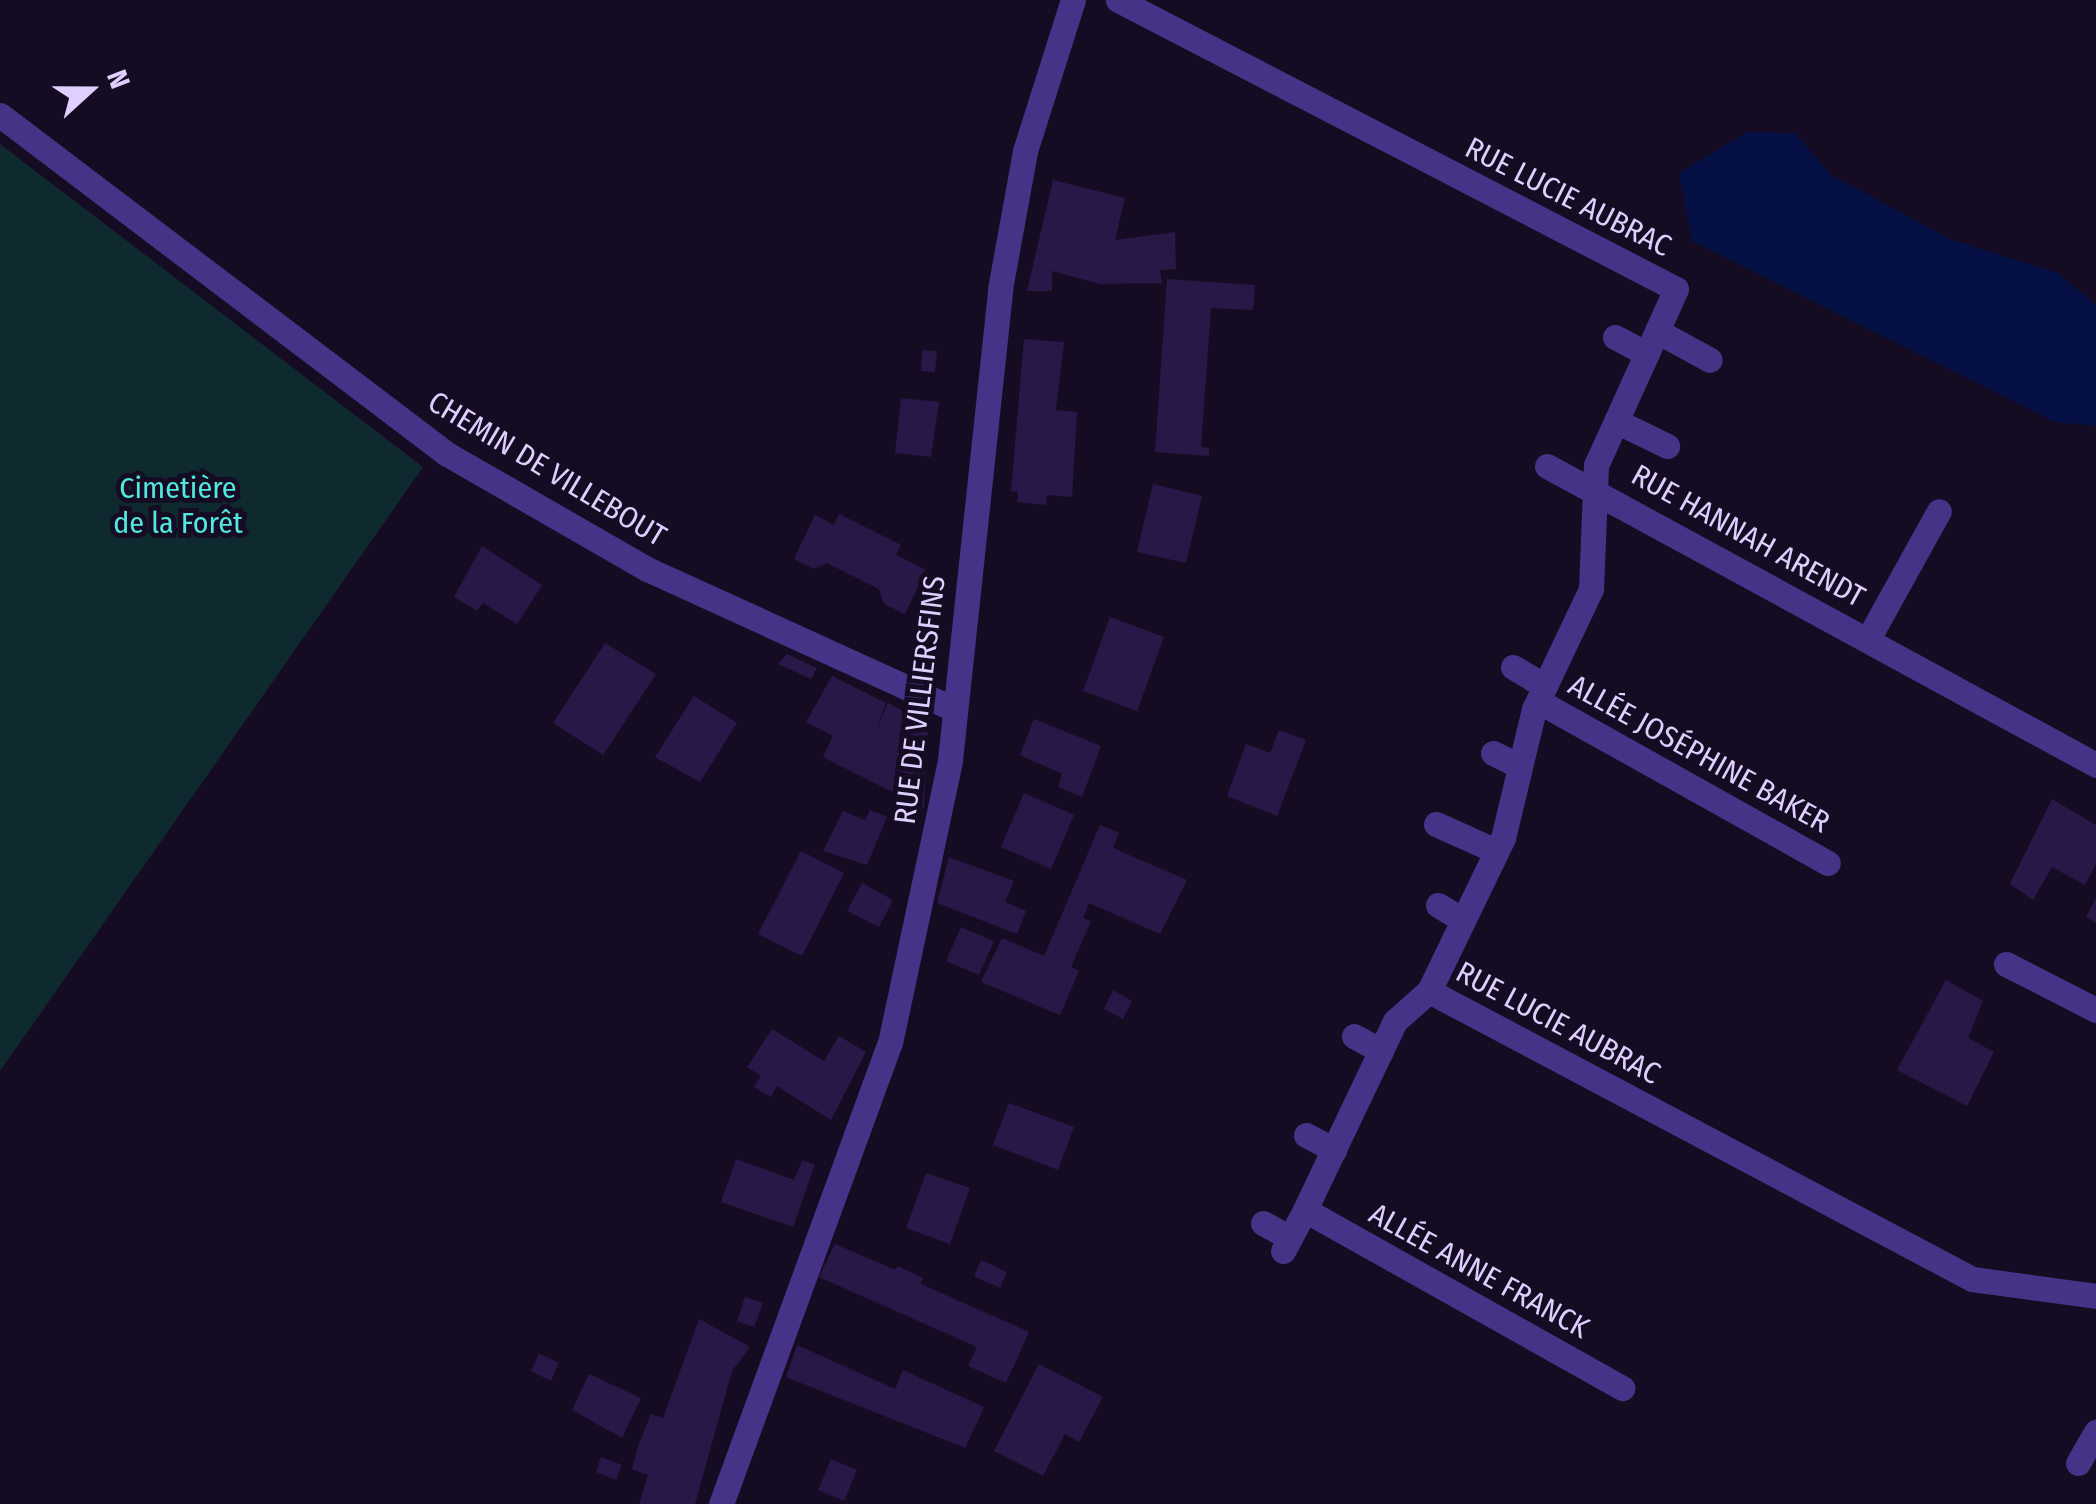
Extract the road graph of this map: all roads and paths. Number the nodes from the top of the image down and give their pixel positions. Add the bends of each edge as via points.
1 (1073, 0) edge
2 (1118, 0) edge
3 (0, 115) edge
4 (1615, 338) dead end
5 (1652, 342) junction
6 (1710, 360) dead end
7 (1616, 421) junction
8 (1667, 446) dead end
9 (1547, 466) dead end
10 (1596, 490) junction
11 (1938, 511) dead end
12 (1868, 639) junction
13 (1513, 667) dead end
14 (1542, 693) junction
15 (954, 709) junction
16 (1493, 753) dead end
17 (2096, 765) edge
18 (1520, 766) junction
19 (1436, 824) dead end
20 (1496, 851) junction
21 (1828, 863) dead end
22 (1438, 906) dead end
23 (1464, 920) junction
24 (2006, 964) dead end
25 (1429, 991) junction
26 (2096, 1010) edge
27 (1354, 1036) dead end
28 (1380, 1052) junction
29 (1306, 1135) dead end
30 (1334, 1150) junction
31 (1305, 1210) junction
32 (1263, 1223) dead end
33 (2096, 1296) edge
34 (1622, 1388) dead end
35 (2096, 1432) edge
36 (2078, 1462) dead end
37 (720, 1504) edge

1 - 15 street, RUE DE VILLIERSFINS via 1025,151 1000,289
2 - 5 street, RUE LUCIE AUBRAC via 1495,208 1676,289
3 - 15 street, CHEMIN DE VILLEBOUT via 447,454 648,570
4 - 5 street
5 - 6 street
5 - 7 street, RUE LUCIE AUBRAC
7 - 8 street
7 - 10 street, RUE LUCIE AUBRAC via 1596,465
9 - 10 street, RUE HANNAH ARENDT
10 - 12 street, RUE HANNAH ARENDT
10 - 14 street, RUE LUCIE AUBRAC via 1591,589
11 - 12 street, RUE HANNAH ARENDT
12 - 17 street, RUE HANNAH ARENDT
13 - 14 street, ALLÉE JOSÉPHINE BAKER
14 - 18 street, RUE LUCIE AUBRAC
14 - 21 street, ALLÉE JOSÉPHINE BAKER
15 - 37 street, RUE DE VILLIERSFINS via 944,796 890,1043
16 - 18 street
18 - 20 street, RUE LUCIE AUBRAC
19 - 20 street
20 - 23 street, RUE LUCIE AUBRAC
22 - 23 street
23 - 25 street, RUE LUCIE AUBRAC
24 - 26 street
25 - 28 street via 1395,1021
25 - 33 street, RUE LUCIE AUBRAC via 1972,1279
27 - 28 street
28 - 30 street
29 - 30 street
30 - 31 street
31 - 32 street via 1287,1245
31 - 34 street, ALLÉE ANNE FRANCK
35 - 36 street

